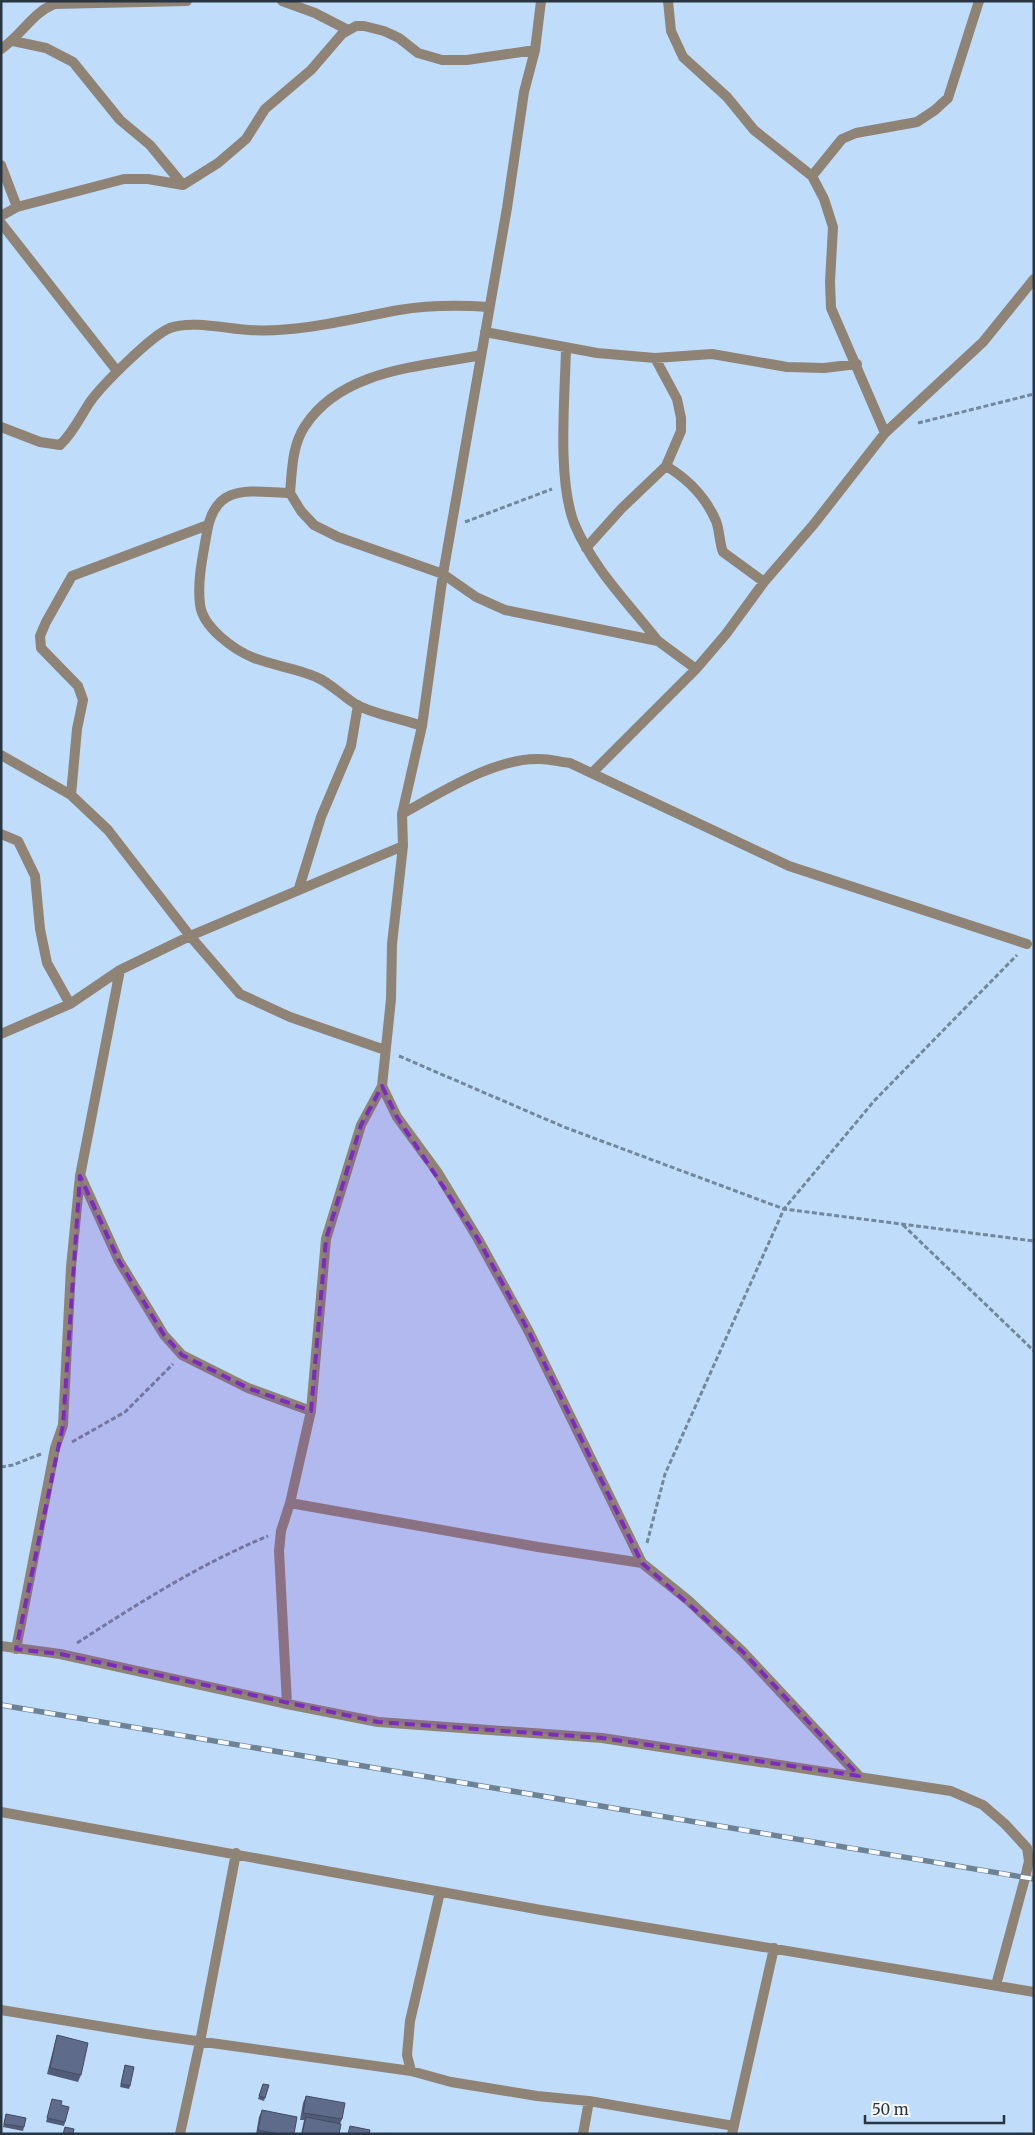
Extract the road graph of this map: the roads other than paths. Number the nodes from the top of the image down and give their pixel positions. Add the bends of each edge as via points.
1 (186, 1) edge
2 (282, 1) edge
3 (541, 1) edge
4 (668, 1) edge
5 (979, 1) edge
6 (348, 30) junction
7 (13, 41) junction
8 (1, 49) edge
9 (535, 50) junction
10 (1, 164) edge
11 (812, 176) junction
12 (183, 186) junction
13 (17, 207) junction
14 (1, 216) edge
15 (1, 223) edge
16 (1034, 280) edge
17 (489, 307) junction
18 (485, 332) junction
19 (566, 348) junction
20 (481, 355) junction
21 (655, 358) junction
22 (857, 364) junction
23 (117, 371) junction
24 (1, 427) edge
25 (885, 433) junction
26 (666, 466) junction
27 (290, 493) junction
28 (208, 525) junction
29 (586, 548) junction
30 (443, 574) junction
31 (764, 582) junction
32 (658, 641) junction
33 (696, 669) junction
34 (358, 705) junction
35 (422, 726) junction
36 (1, 755) edge
37 (592, 773) junction
38 (71, 795) junction
39 (402, 814) junction
40 (1, 834) edge
41 (402, 846) junction
42 (299, 888) junction
43 (190, 936) junction
44 (1027, 944) road end
45 (120, 970) junction
46 (70, 1004) junction
47 (1, 1034) edge
48 (385, 1050) junction
49 (382, 1086) junction
50 (80, 1176) junction
51 (311, 1410) junction
52 (290, 1503) junction
53 (642, 1562) junction
54 (1, 1646) edge
55 (16, 1649) junction
56 (286, 1704) junction
57 (859, 1776) junction
58 (1, 1812) edge
59 (236, 1853) junction
60 (440, 1892) junction
61 (774, 1948) junction
62 (996, 1985) junction
63 (1034, 1992) edge
64 (1, 2010) edge
65 (200, 2042) junction
66 (411, 2071) junction
67 (589, 2101) junction
68 (733, 2130) edge
69 (180, 2134) edge
70 (583, 2134) edge

1 - 7 street via 54,4 43,9
2 - 6 street
3 - 9 street
4 - 11 street via 671,31 683,57 728,97 754,130
5 - 11 street via 948,98 917,122 856,133 842,140
6 - 9 street via 364,26 384,31 418,53 442,60 467,60
6 - 12 street via 311,70 265,109 246,139 218,164
7 - 8 street
7 - 12 street via 46,48 73,62 120,120 150,145
9 - 17 street via 524,92
10 - 13 street
11 - 22 street via 833,227 831,308
12 - 13 street via 148,179 124,179
13 - 14 street
15 - 23 street
16 - 25 street via 983,342
17 - 18 street
17 - 23 street via 431,306 330,324 263,330 204,325 171,328 153,338
18 - 19 street
18 - 20 street
19 - 21 street
19 - 29 street via 564,420 567,489 569,506
20 - 27 street via 361,382 330,399 304,426 292,461
20 - 30 street
21 - 22 street via 712,354 788,366 824,368
21 - 26 street via 676,399 681,418 681,432
22 - 25 street
23 - 24 street via 60,445 40,442
25 - 31 street
26 - 29 street
26 - 31 street via 694,487 716,522 723,552
27 - 28 street via 244,492 226,496
27 - 30 street via 301,512 330,533
28 - 34 street via 201,562 199,605 211,629 254,658 318,677
28 - 38 street via 72,576 46,622 40,636 41,648 78,686 83,700
29 - 32 street
30 - 32 street via 476,597 505,610
30 - 35 street
31 - 33 street
32 - 33 street
33 - 37 street
34 - 35 street
34 - 42 street via 351,746 320,817
35 - 39 street
36 - 38 street
37 - 39 street via 570,763 539,758 502,765 462,780
37 - 44 street via 789,866
38 - 43 street via 108,830
39 - 41 street
40 - 46 street via 18,841 35,876 47,963
41 - 42 street
41 - 48 street
42 - 43 street
43 - 45 street
43 - 48 street via 240,994 290,1017
45 - 46 street
45 - 50 street
46 - 47 street
48 - 49 street
49 - 51 street via 361,1125 326,1239
49 - 53 street via 397,1117 438,1173 478,1239 528,1330
50 - 51 street via 119,1261 164,1335 182,1355 248,1388
50 - 55 street via 71,1267 63,1425 55,1448
51 - 52 street
52 - 53 street
52 - 56 street via 281,1531 279,1589
53 - 57 street via 743,1652
54 - 55 street
55 - 56 street via 60,1654
56 - 57 street via 378,1722 602,1738
57 - 62 street via 951,1791 983,1805 1027,1848 1029,1861
58 - 59 street
59 - 60 street
59 - 65 street
60 - 61 street
60 - 66 street via 410,2020 407,2055
61 - 62 street
61 - 68 street
62 - 63 street
64 - 65 street
65 - 66 street
65 - 69 street
66 - 67 street via 421,2076 470,2085
67 - 68 street
67 - 70 street

